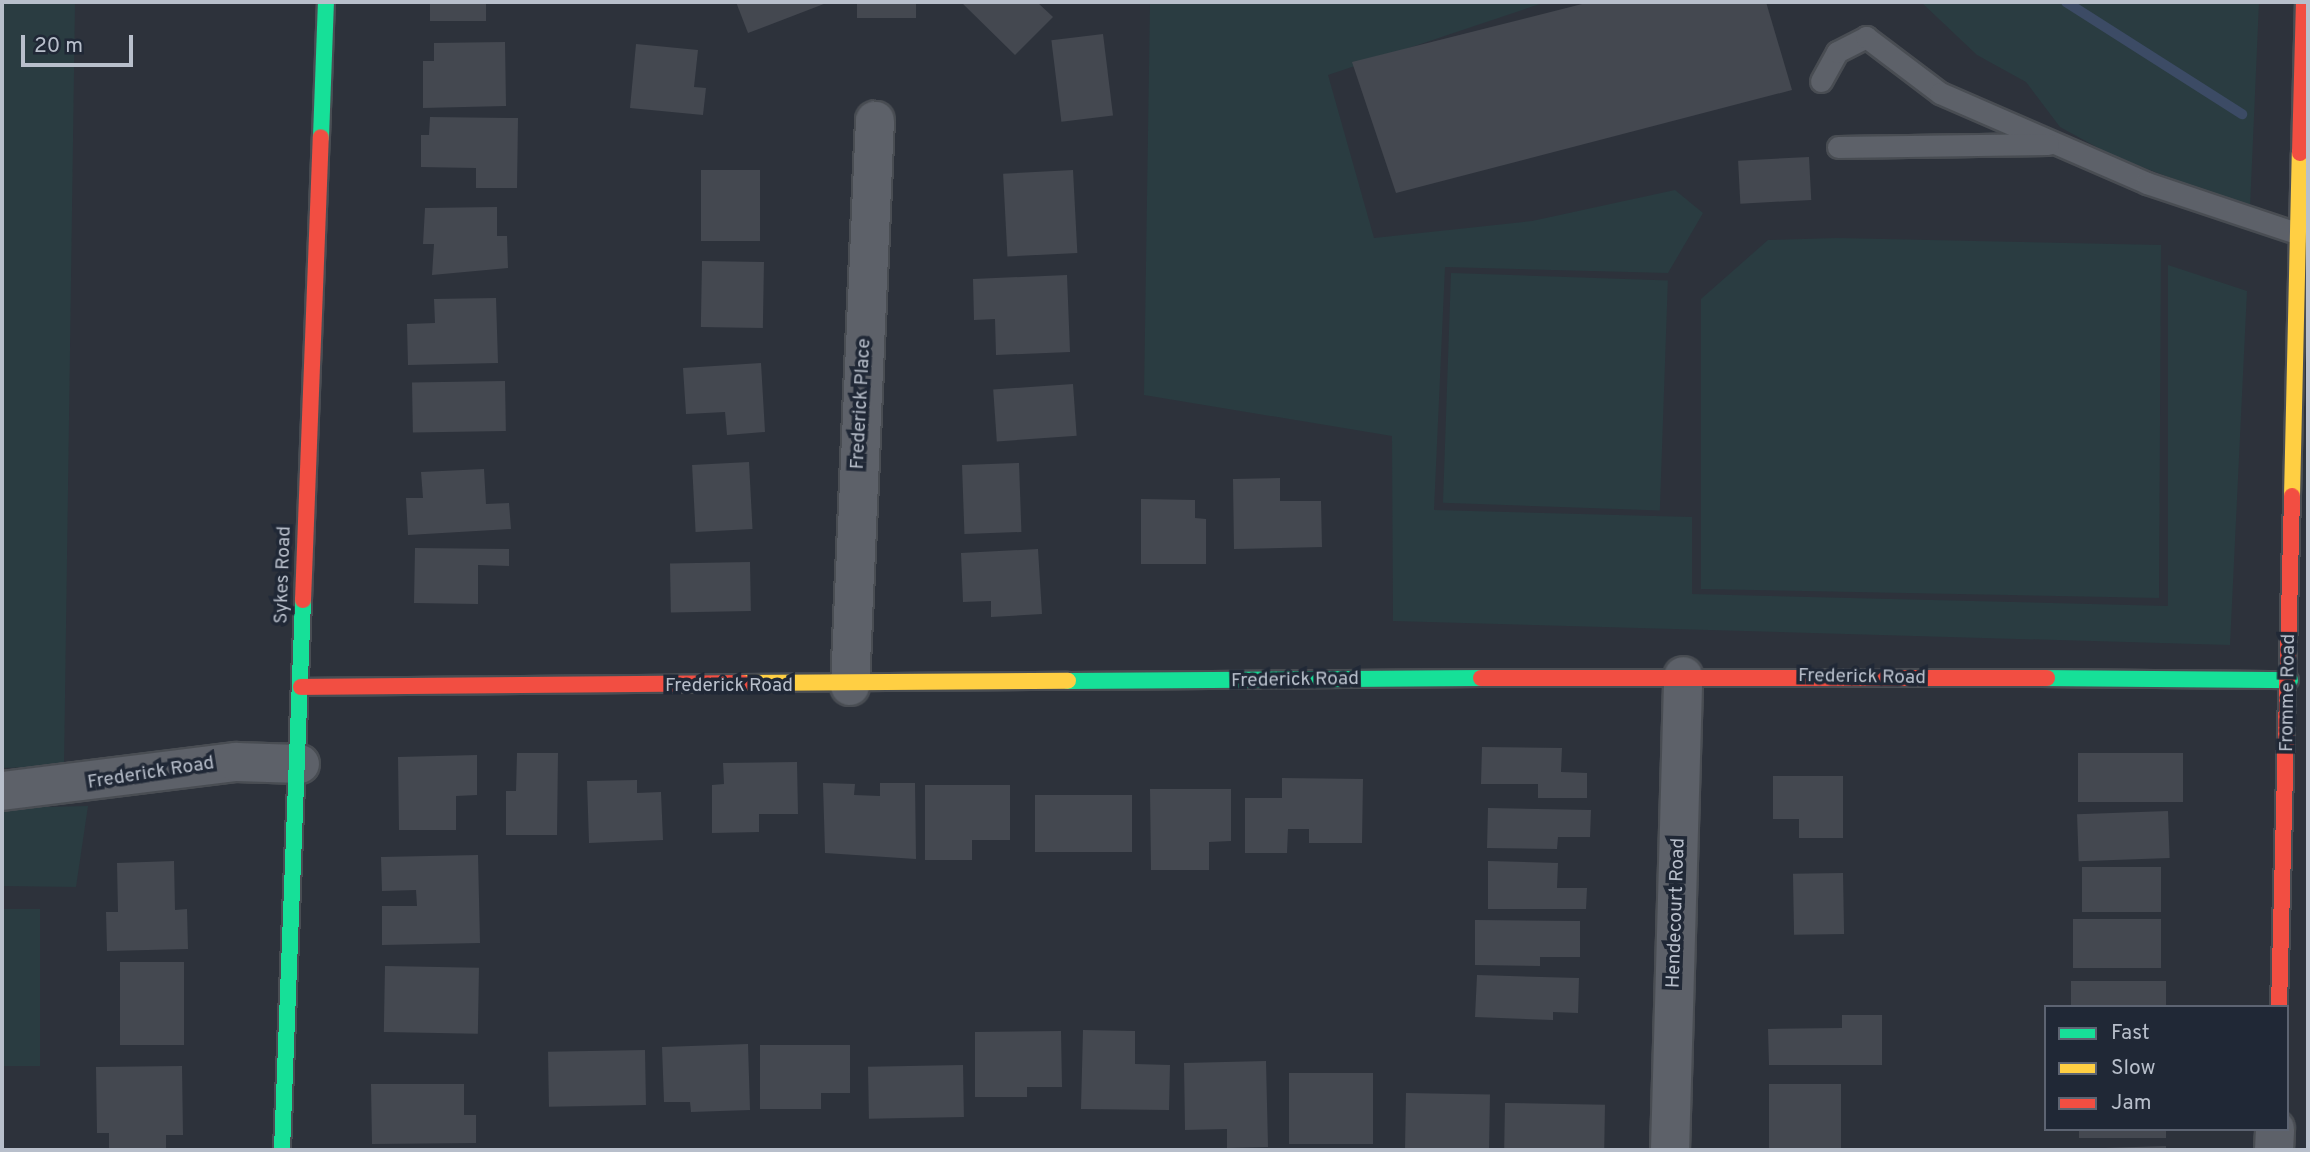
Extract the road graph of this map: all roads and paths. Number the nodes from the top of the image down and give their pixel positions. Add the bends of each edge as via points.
1 (326, 2) edge
2 (2304, 2) edge
3 (1821, 81) dead end
4 (874, 121) dead end
5 (2057, 144) junction
6 (1838, 147) dead end
7 (2303, 212) edge
8 (1683, 676) junction
9 (2290, 680) junction
10 (850, 686) junction
11 (301, 687) junction
12 (2298, 753) edge
13 (300, 764) junction
14 (2, 791) edge
15 (2280, 1005) edge
16 (2275, 1131) edge
17 (282, 1150) edge
18 (1670, 1150) edge
19 (2274, 1150) edge

1 - 11 street, Sykes Road
2 - 7 street, Fromme Road
3 - 5 lane via 1837,52 1866,37 1940,93
4 - 10 street, Frederick Place
5 - 6 lane
5 - 7 lane via 2147,183
7 - 9 street, Fromme Road
8 - 9 street, Frederick Road
8 - 10 street, Frederick Road
8 - 18 street, Hendecourt Road
9 - 12 street, Fromme Road
10 - 11 street, Frederick Road
11 - 13 street, Sykes Road
12 - 15 street, Fromme Road
13 - 14 street, Frederick Road via 236,761
13 - 17 street, Sykes Road
16 - 19 street

